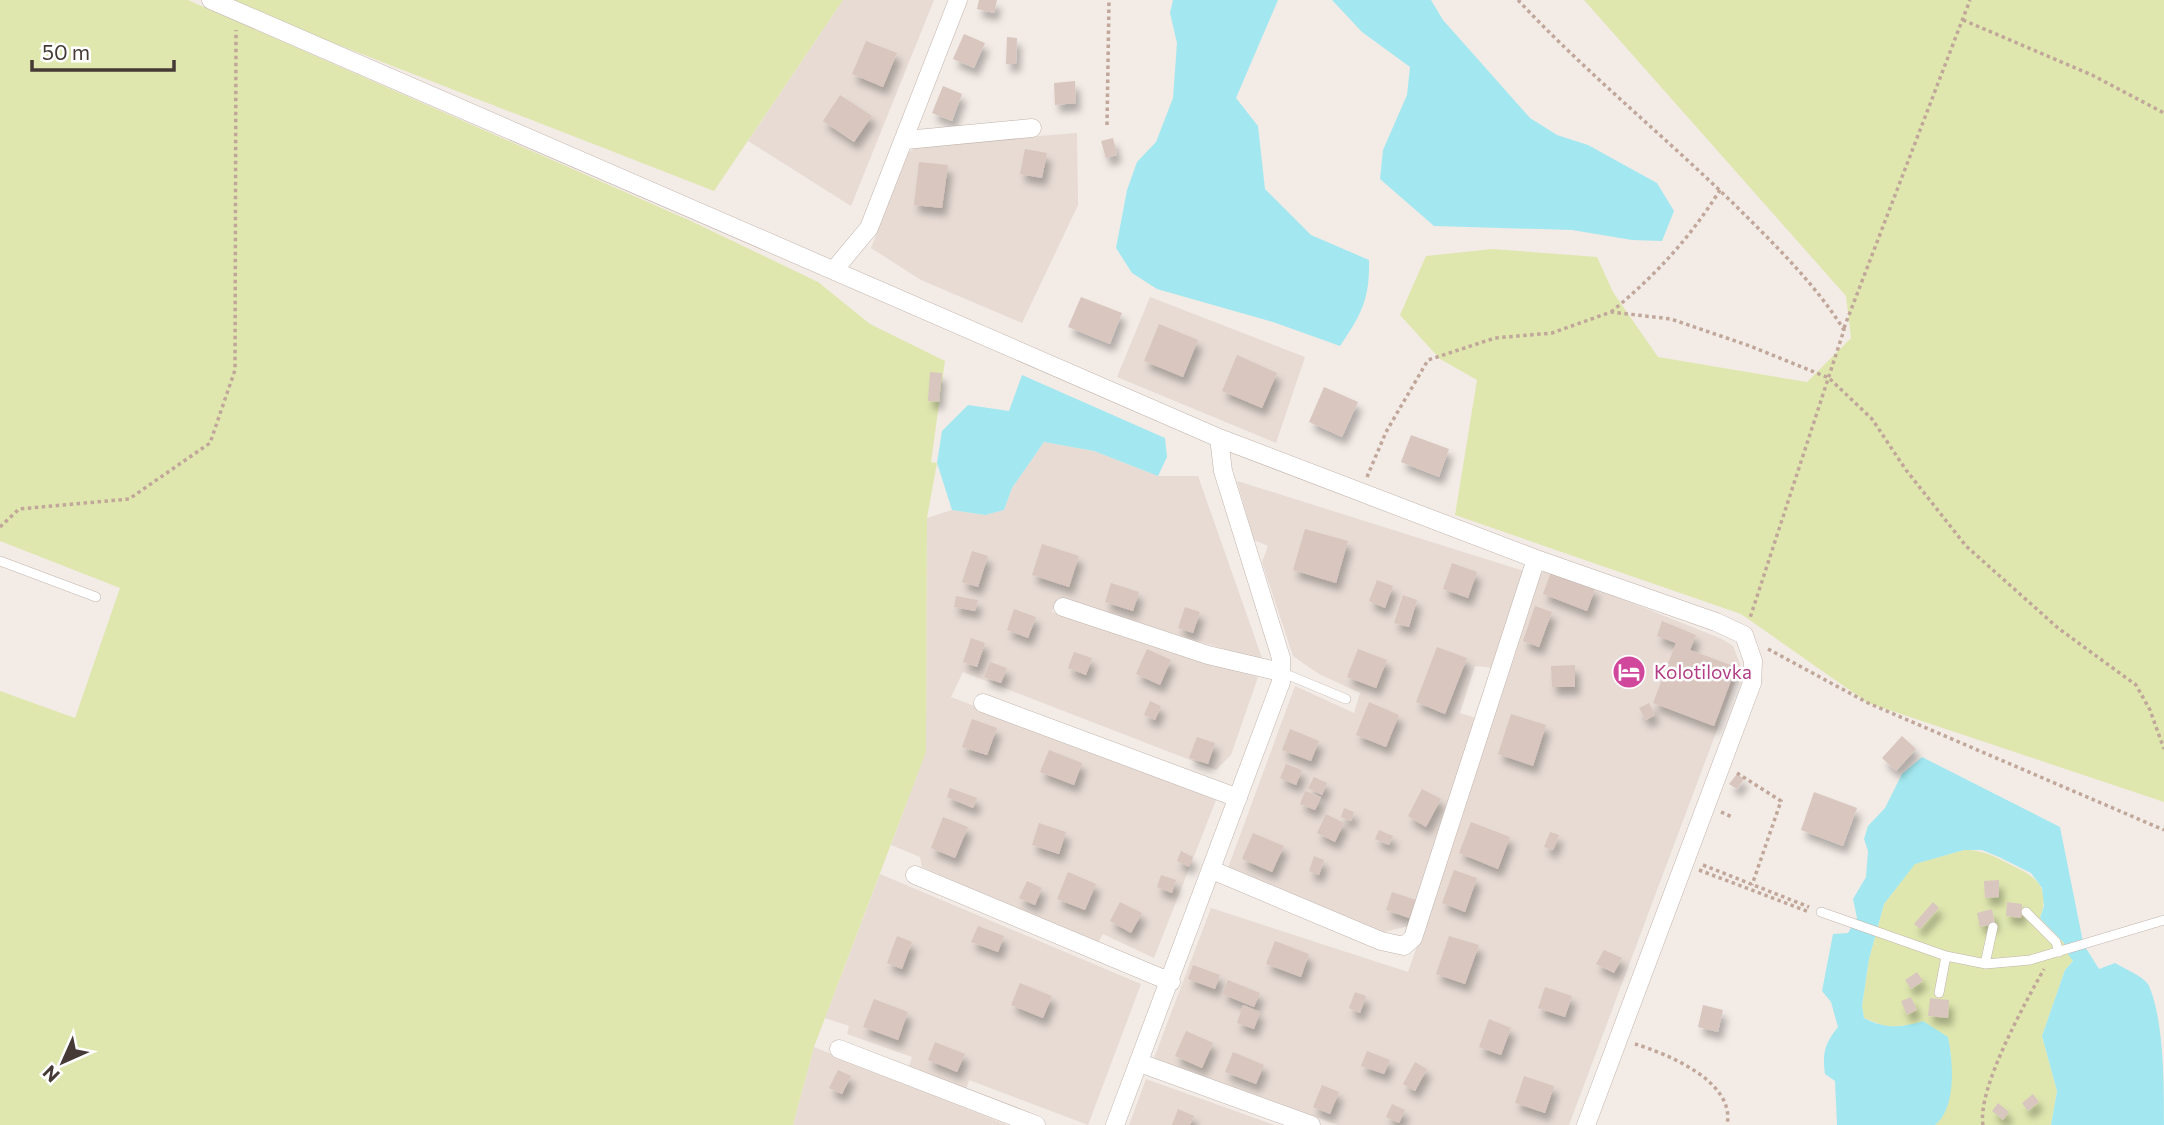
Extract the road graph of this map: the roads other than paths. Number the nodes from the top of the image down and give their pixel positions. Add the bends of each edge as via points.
1 (211, 0) edge
2 (958, 0) edge
3 (1032, 128) dead end
4 (906, 140) junction
5 (834, 270) junction
6 (1219, 438) junction
7 (1536, 559) junction
8 (0, 561) edge
9 (96, 597) dead end
10 (1063, 607) dead end
11 (1281, 672) junction
12 (1346, 699) dead end
13 (983, 703) dead end
14 (1238, 798) junction
15 (1212, 870) junction
16 (915, 875) dead end
17 (1821, 912) road end
18 (2026, 912) dead end
19 (2164, 920) edge
20 (1993, 927) dead end
21 (2059, 952) junction
22 (1946, 956) junction
23 (1985, 964) junction
24 (1171, 982) junction
25 (1939, 993) dead end
26 (839, 1049) dead end
27 (1140, 1063) junction
28 (1036, 1125) edge
29 (1115, 1125) edge
30 (1311, 1125) edge
31 (1586, 1125) edge

1 - 5 street
2 - 4 street
3 - 4 street
4 - 5 street via 869,229
5 - 6 street
6 - 7 street
6 - 11 street via 1223,471 1281,658
7 - 15 street via 1413,938 1404,946 1381,941
7 - 31 street via 1744,635 1753,661 1752,683
8 - 9 lane
10 - 11 street via 1208,655
11 - 12 lane
11 - 14 street via 1270,716
13 - 14 street
14 - 15 street
15 - 24 street
16 - 24 street
17 - 22 lane
18 - 21 lane via 2056,942
19 - 21 lane
20 - 23 lane
21 - 23 lane
22 - 23 lane
22 - 25 lane
24 - 27 street
26 - 28 street
27 - 29 street
27 - 30 street

